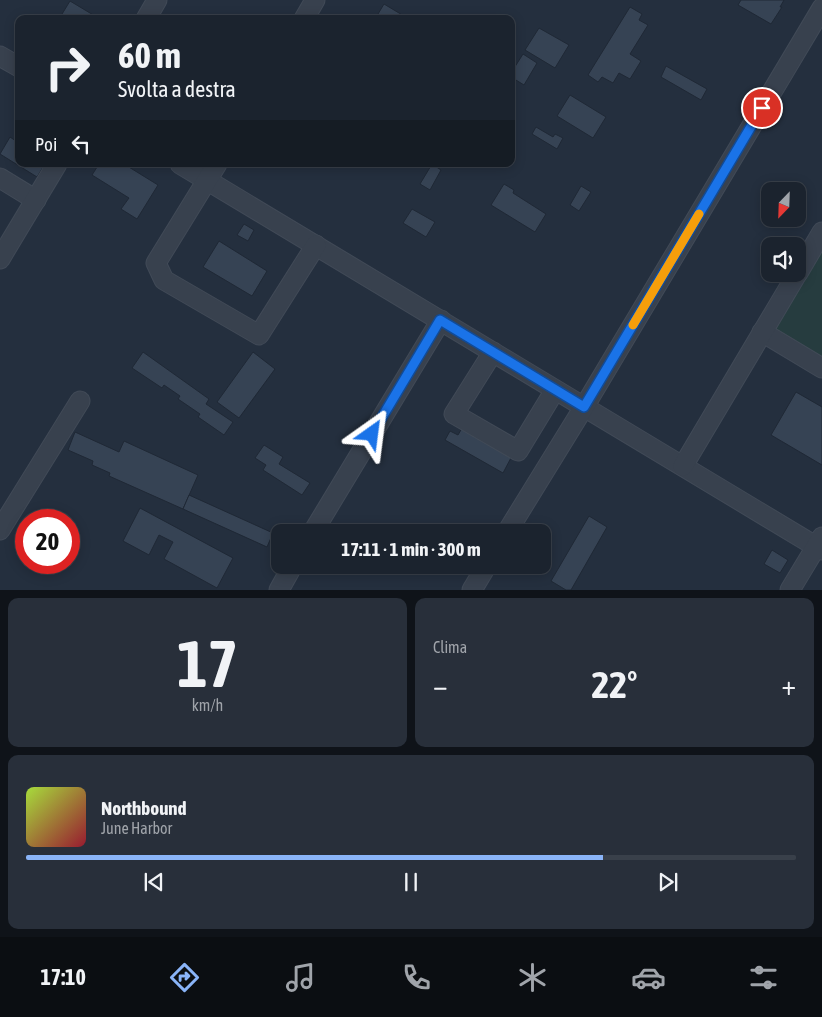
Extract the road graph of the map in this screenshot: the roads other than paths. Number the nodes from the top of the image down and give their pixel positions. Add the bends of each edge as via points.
1 (157, 0) edge
2 (315, 0) edge
3 (822, 8) edge
4 (148, 15) edge
5 (306, 15) edge
6 (0, 56) edge
7 (15, 65) edge
8 (55, 167) edge
9 (185, 167) edge
10 (215, 167) edge
11 (0, 178) edge
12 (207, 180) junction
13 (36, 200) junction
14 (822, 232) edge
15 (316, 245) junction
16 (806, 258) edge
17 (0, 259) edge
18 (792, 282) edge
19 (440, 320) junction
20 (762, 332) junction
21 (493, 352) junction
22 (822, 368) edge
23 (555, 390) junction
24 (80, 401) dead end
25 (584, 407) junction
26 (683, 466) junction
27 (318, 524) edge
28 (512, 524) edge
29 (0, 530) edge
30 (820, 544) edge
31 (288, 574) edge
32 (482, 574) edge
33 (278, 590) edge
34 (472, 590) edge
35 (790, 590) edge

1 - 4 lane
2 - 5 lane
3 - 25 lane
6 - 7 lane
8 - 13 lane
9 - 12 lane
10 - 12 lane
11 - 13 lane
12 - 15 lane
12 - 15 lane via 156,263 164,280 259,335
13 - 17 lane
14 - 16 lane
15 - 19 lane
18 - 20 lane
19 - 21 lane
19 - 27 lane
20 - 22 lane
20 - 26 lane
21 - 23 lane
21 - 23 lane via 454,414 518,451
23 - 25 lane
24 - 29 lane
25 - 26 lane
25 - 28 lane
26 - 30 lane
30 - 35 lane
31 - 33 lane
32 - 34 lane

